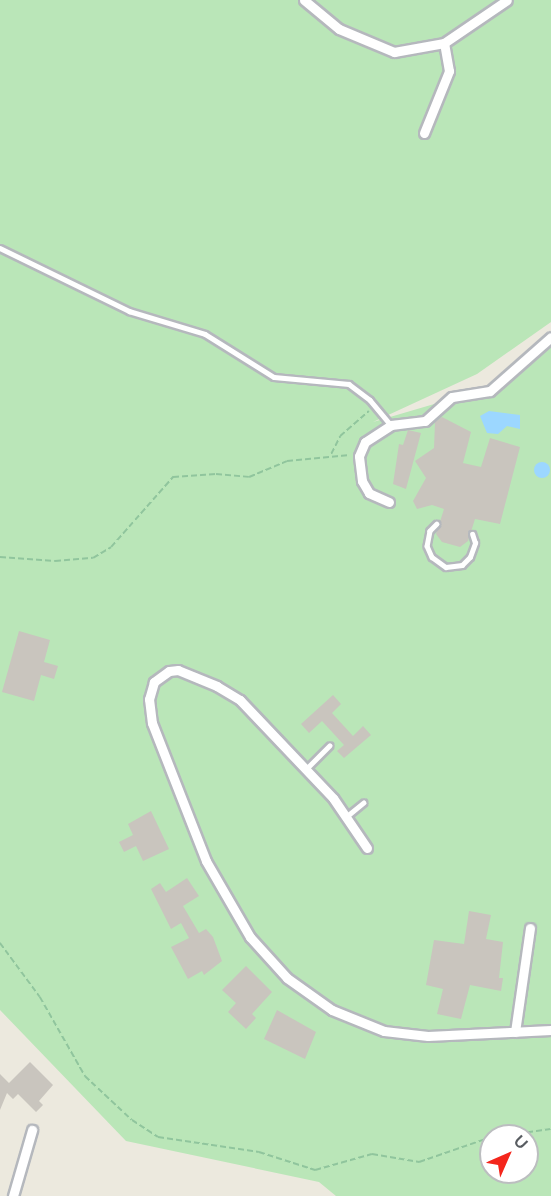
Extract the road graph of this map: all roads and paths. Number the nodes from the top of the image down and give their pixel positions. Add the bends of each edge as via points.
1 (305, 0) edge
2 (507, 0) edge
3 (444, 43) junction
4 (424, 133) dead end
5 (0, 248) edge
6 (551, 337) edge
7 (375, 406) junction
8 (391, 425) junction
9 (331, 454) junction
10 (359, 456) junction
11 (389, 502) dead end
12 (437, 524) dead end
13 (472, 534) dead end
14 (0, 556) edge
15 (329, 746) dead end
16 (306, 769) junction
17 (363, 803) dead end
18 (347, 816) junction
19 (367, 848) dead end
20 (530, 928) dead end
21 (0, 943) edge
22 (551, 1030) edge
23 (515, 1032) junction
24 (32, 1130) dead end
25 (479, 1141) edge
26 (13, 1196) edge

1 - 3 street via 339,29 394,52
2 - 3 street
3 - 4 street via 449,71
5 - 7 lane via 129,311 205,334 274,377 349,384
6 - 8 street via 490,391 452,397 425,421
7 - 8 lane
7 - 9 path via 340,436
8 - 10 street via 365,442
9 - 10 path
9 - 14 path via 287,461 249,477 173,477 111,547 93,558 55,561
10 - 11 street via 362,481 369,493
12 - 13 lane via 430,531 427,546 432,557 446,567 462,565 470,556 475,543
15 - 16 lane
16 - 18 street
16 - 23 street via 249,708 217,686 188,673 169,671 150,690 152,723 206,861 235,914 274,966 317,1002 384,1031 428,1036
17 - 18 lane
18 - 19 street
20 - 23 street
21 - 25 path via 40,997 85,1076 132,1120 158,1137 260,1152 315,1170 372,1154 419,1162
22 - 23 street
24 - 26 street

